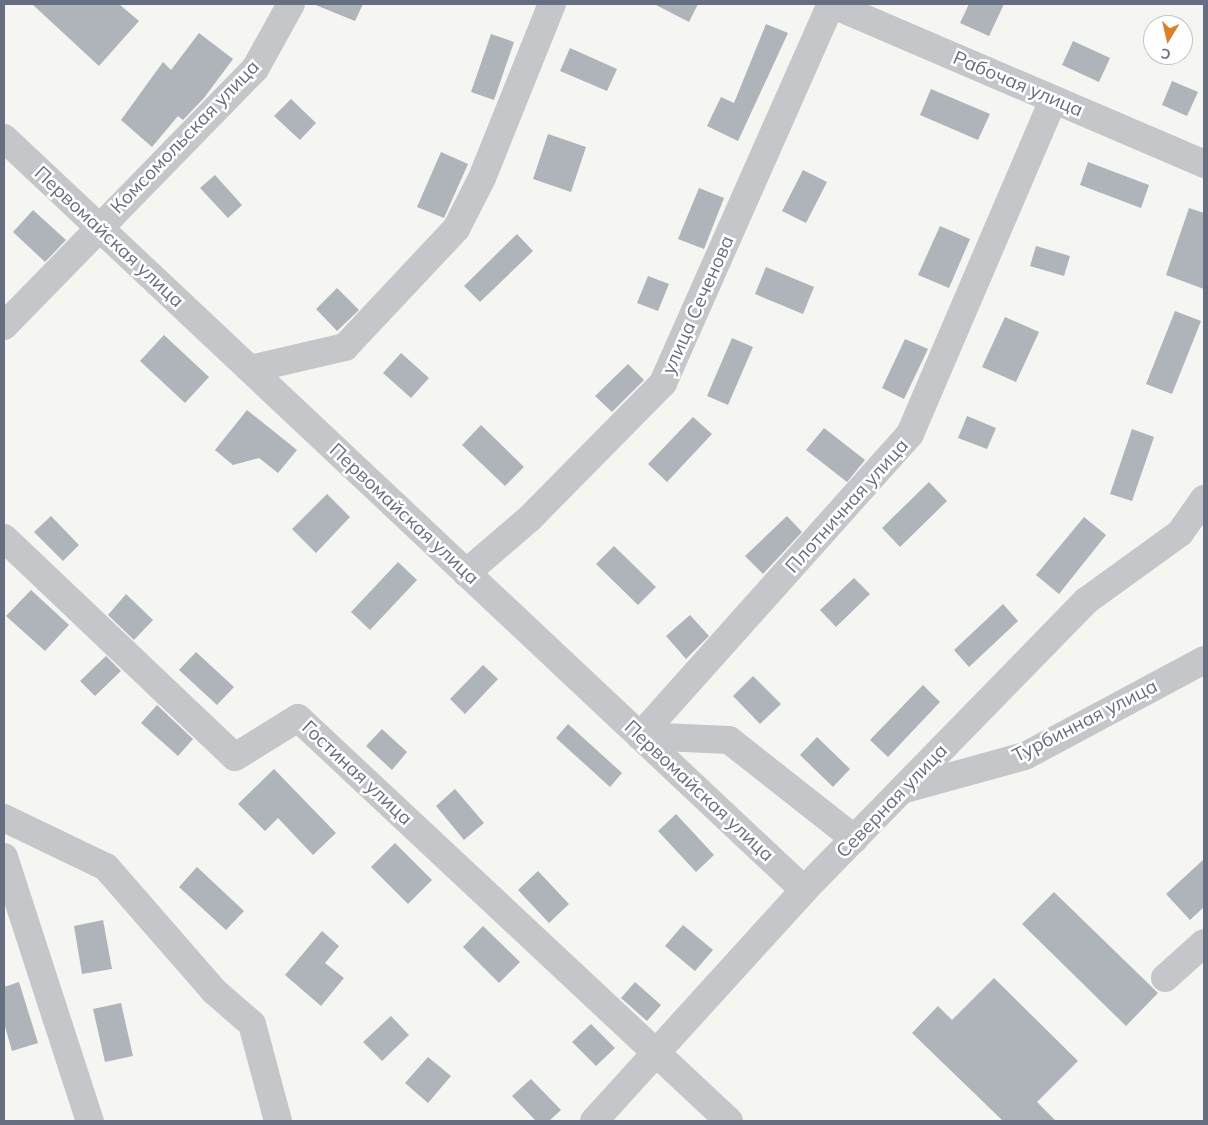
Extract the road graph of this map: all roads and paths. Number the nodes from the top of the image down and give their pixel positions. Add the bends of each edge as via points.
1 (291, 4) edge
2 (552, 4) edge
3 (831, 4) edge
4 (1053, 100) junction
5 (4, 138) edge
6 (1204, 164) edge
7 (99, 228) junction
8 (4, 326) edge
9 (250, 369) junction
10 (1204, 499) edge
11 (4, 538) edge
12 (466, 573) junction
13 (1204, 660) edge
14 (640, 736) junction
15 (904, 790) junction
16 (4, 818) edge
17 (855, 839) junction
18 (4, 857) edge
19 (804, 890) junction
20 (1204, 943) edge
21 (1165, 978) dead end
22 (658, 1055) junction
23 (90, 1121) edge
24 (278, 1121) edge
25 (594, 1121) edge
26 (729, 1121) edge

1 - 7 street, Комсомольская улица via 255,69
2 - 9 street via 482,178 456,229 345,347
3 - 4 street, Рабочая улица
3 - 12 street, улица Сеченова via 663,383 529,519
4 - 6 street, Рабочая улица
4 - 14 street, Плотничная улица via 910,434
5 - 7 street, Первомайская улица
7 - 8 street, Комсомольская улица
7 - 9 street, Первомайская улица
9 - 12 street, Первомайская улица
10 - 15 street, Северная улица via 1180,533 1086,601
11 - 22 street, Гостиная улица via 236,756 298,718
12 - 14 street, Первомайская улица
13 - 15 street, Турбинная улица via 1025,756
14 - 17 street via 729,740
14 - 19 street, Первомайская улица
15 - 17 street, Северная улица
16 - 24 street via 106,867 214,991 252,1024
17 - 19 street, Северная улица
18 - 23 street
19 - 22 street, Северная улица
20 - 21 street
22 - 25 street, Северная улица
22 - 26 street

